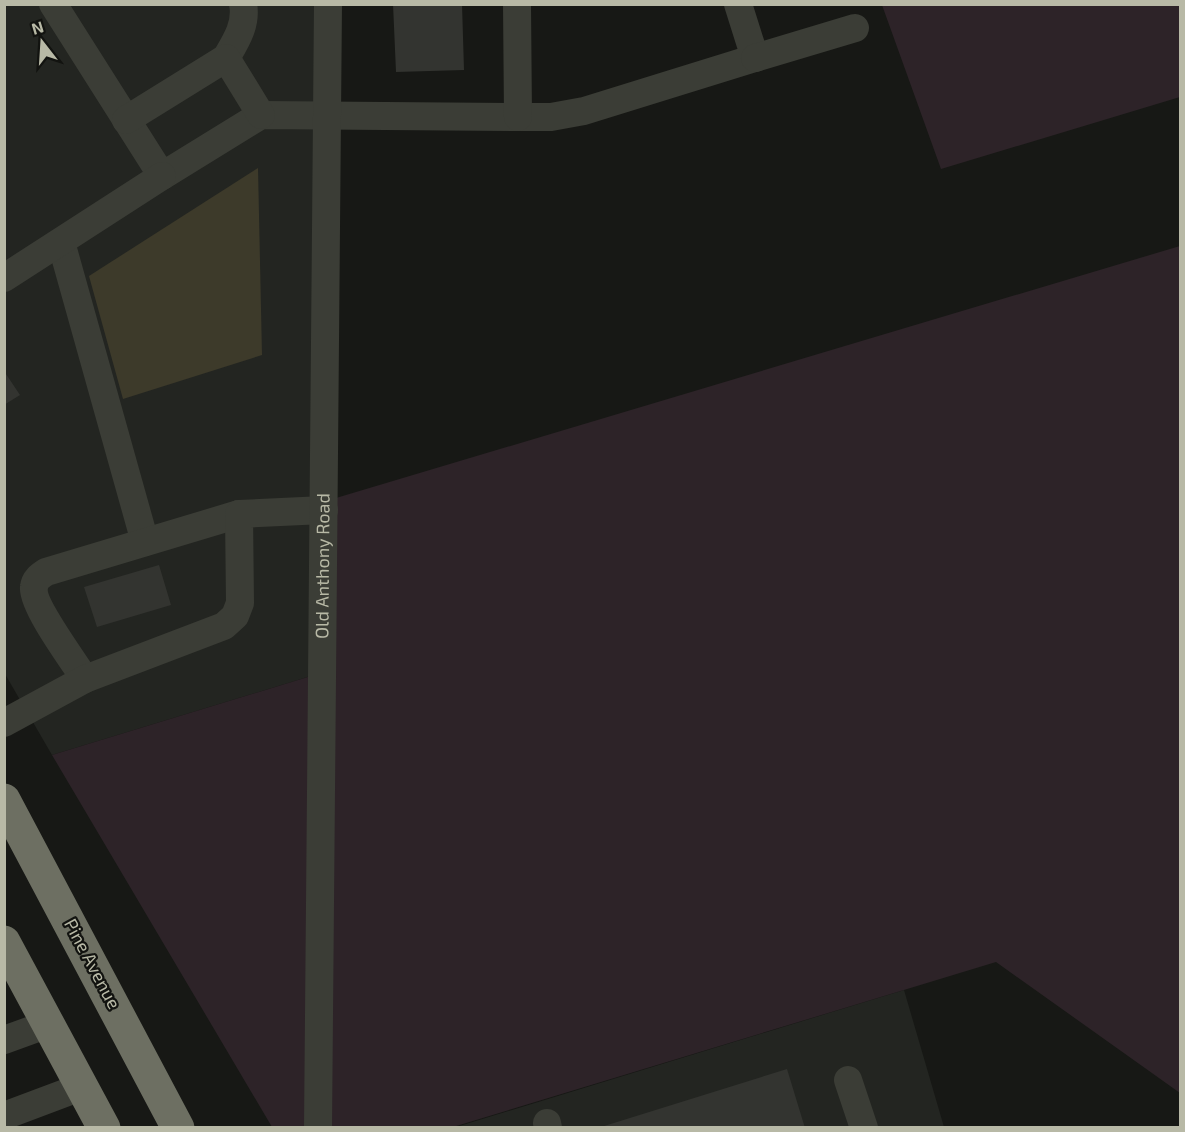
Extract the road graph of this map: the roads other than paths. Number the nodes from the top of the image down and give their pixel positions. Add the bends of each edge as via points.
1 (53, 4) edge
2 (243, 4) edge
3 (328, 4) edge
4 (517, 4) edge
5 (738, 4) edge
6 (855, 28) dead end
7 (226, 58) junction
8 (754, 58) junction
9 (261, 115) junction
10 (327, 115) junction
11 (518, 117) junction
12 (126, 120) junction
13 (162, 176) junction
14 (61, 242) junction
15 (4, 278) edge
16 (324, 510) junction
17 (239, 514) junction
18 (144, 542) junction
19 (85, 679) junction
20 (4, 723) edge
21 (4, 800) edge
22 (4, 942) edge
23 (48, 1024) junction
24 (4, 1040) edge
25 (848, 1080) dead end
26 (81, 1087) junction
27 (4, 1116) edge
28 (104, 1128) edge
29 (178, 1128) edge
30 (318, 1128) edge
31 (864, 1128) edge

1 - 12 street
2 - 7 street via 245,14 239,35
3 - 10 street, Old Anthony Road
4 - 11 street
5 - 8 street
6 - 8 street
7 - 9 street
7 - 12 street
8 - 11 street via 584,111
9 - 10 street
9 - 13 street
10 - 11 street
10 - 16 street, Old Anthony Road
12 - 13 street
13 - 14 street
14 - 15 street
14 - 18 street
16 - 17 street
16 - 30 street, Old Anthony Road
17 - 18 street
17 - 19 street via 240,603 235,616 211,633
18 - 19 street via 37,578 34,588 39,608
19 - 20 street
21 - 29 highway, Pine Avenue
22 - 23 highway
23 - 24 street
23 - 26 highway
25 - 31 street
26 - 27 street
26 - 28 highway

